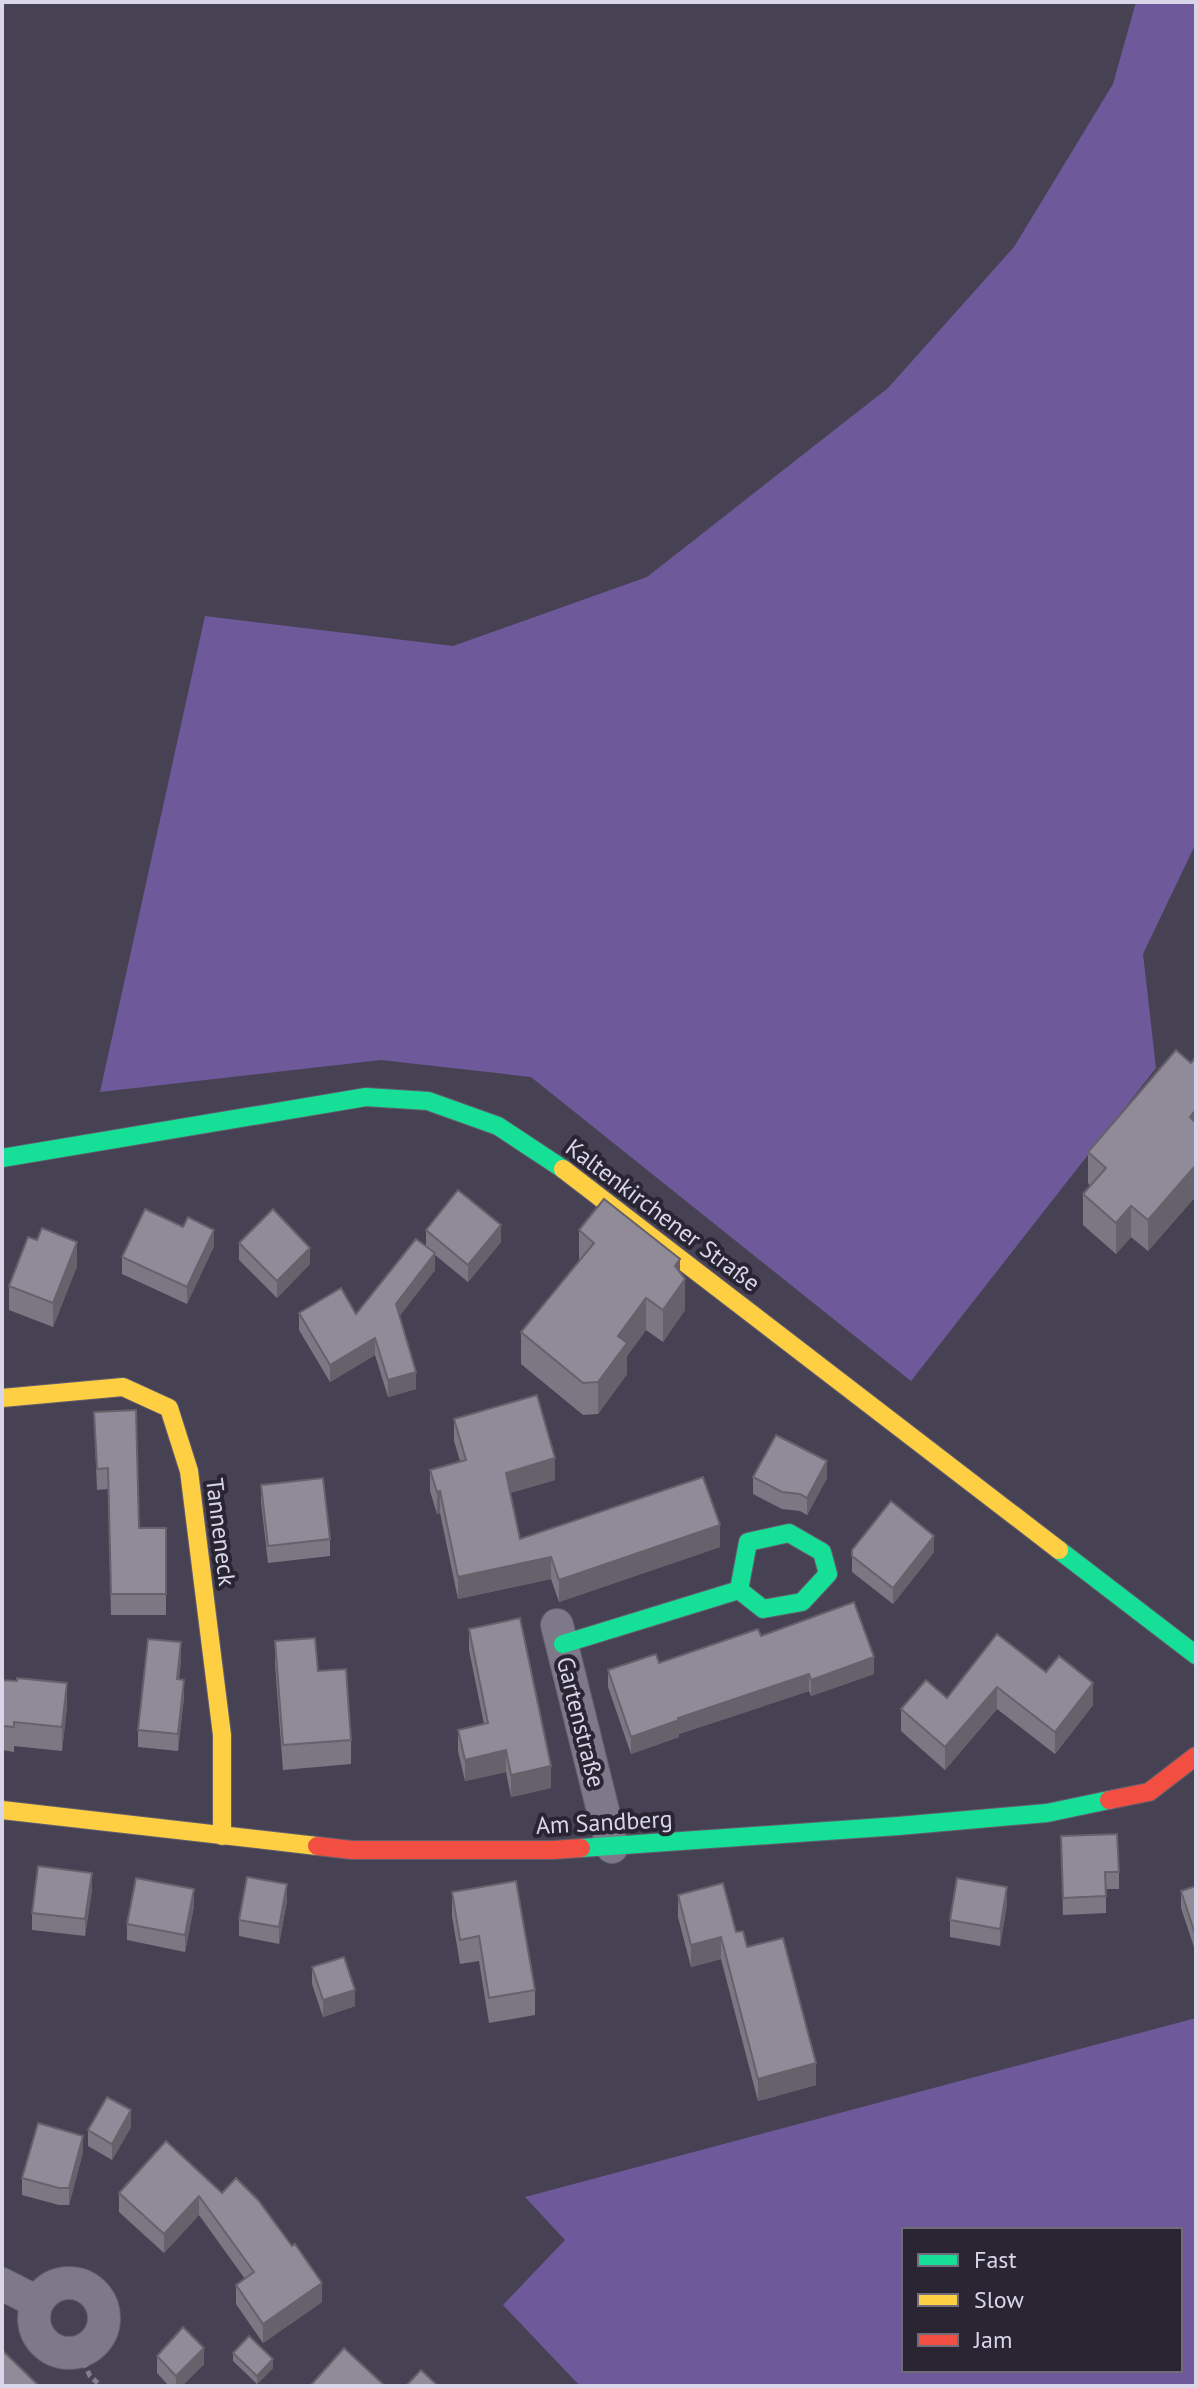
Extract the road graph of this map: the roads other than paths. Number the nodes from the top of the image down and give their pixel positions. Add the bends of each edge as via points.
1 (2, 1158) edge
2 (2, 1398) edge
3 (739, 1590) junction
4 (560, 1634) joint
5 (1196, 1655) edge
6 (1196, 1756) edge
7 (2, 1810) edge
8 (222, 1836) junction
9 (612, 1847) junction
10 (2, 2284) edge
11 (37, 2302) junction

1 - 5 street, Kaltenkirchener Straße via 366,1097 428,1101 498,1126 576,1177
2 - 8 street, Tanneneck via 123,1387 169,1408 189,1471 220,1719
3 - 3 street via 748,1542 789,1533 822,1552 828,1574 802,1602 763,1609
3 - 4 street, Gartenstraße
4 - 9 street, Gartenstraße
6 - 9 street, Am Sandberg via 1149,1792 1047,1813
7 - 8 street, Am Sandberg
8 - 9 street, Am Sandberg via 352,1850
10 - 11 street
11 - 11 street via 34,2325 46,2346 79,2353 98,2339 105,2316 87,2288 53,2286

